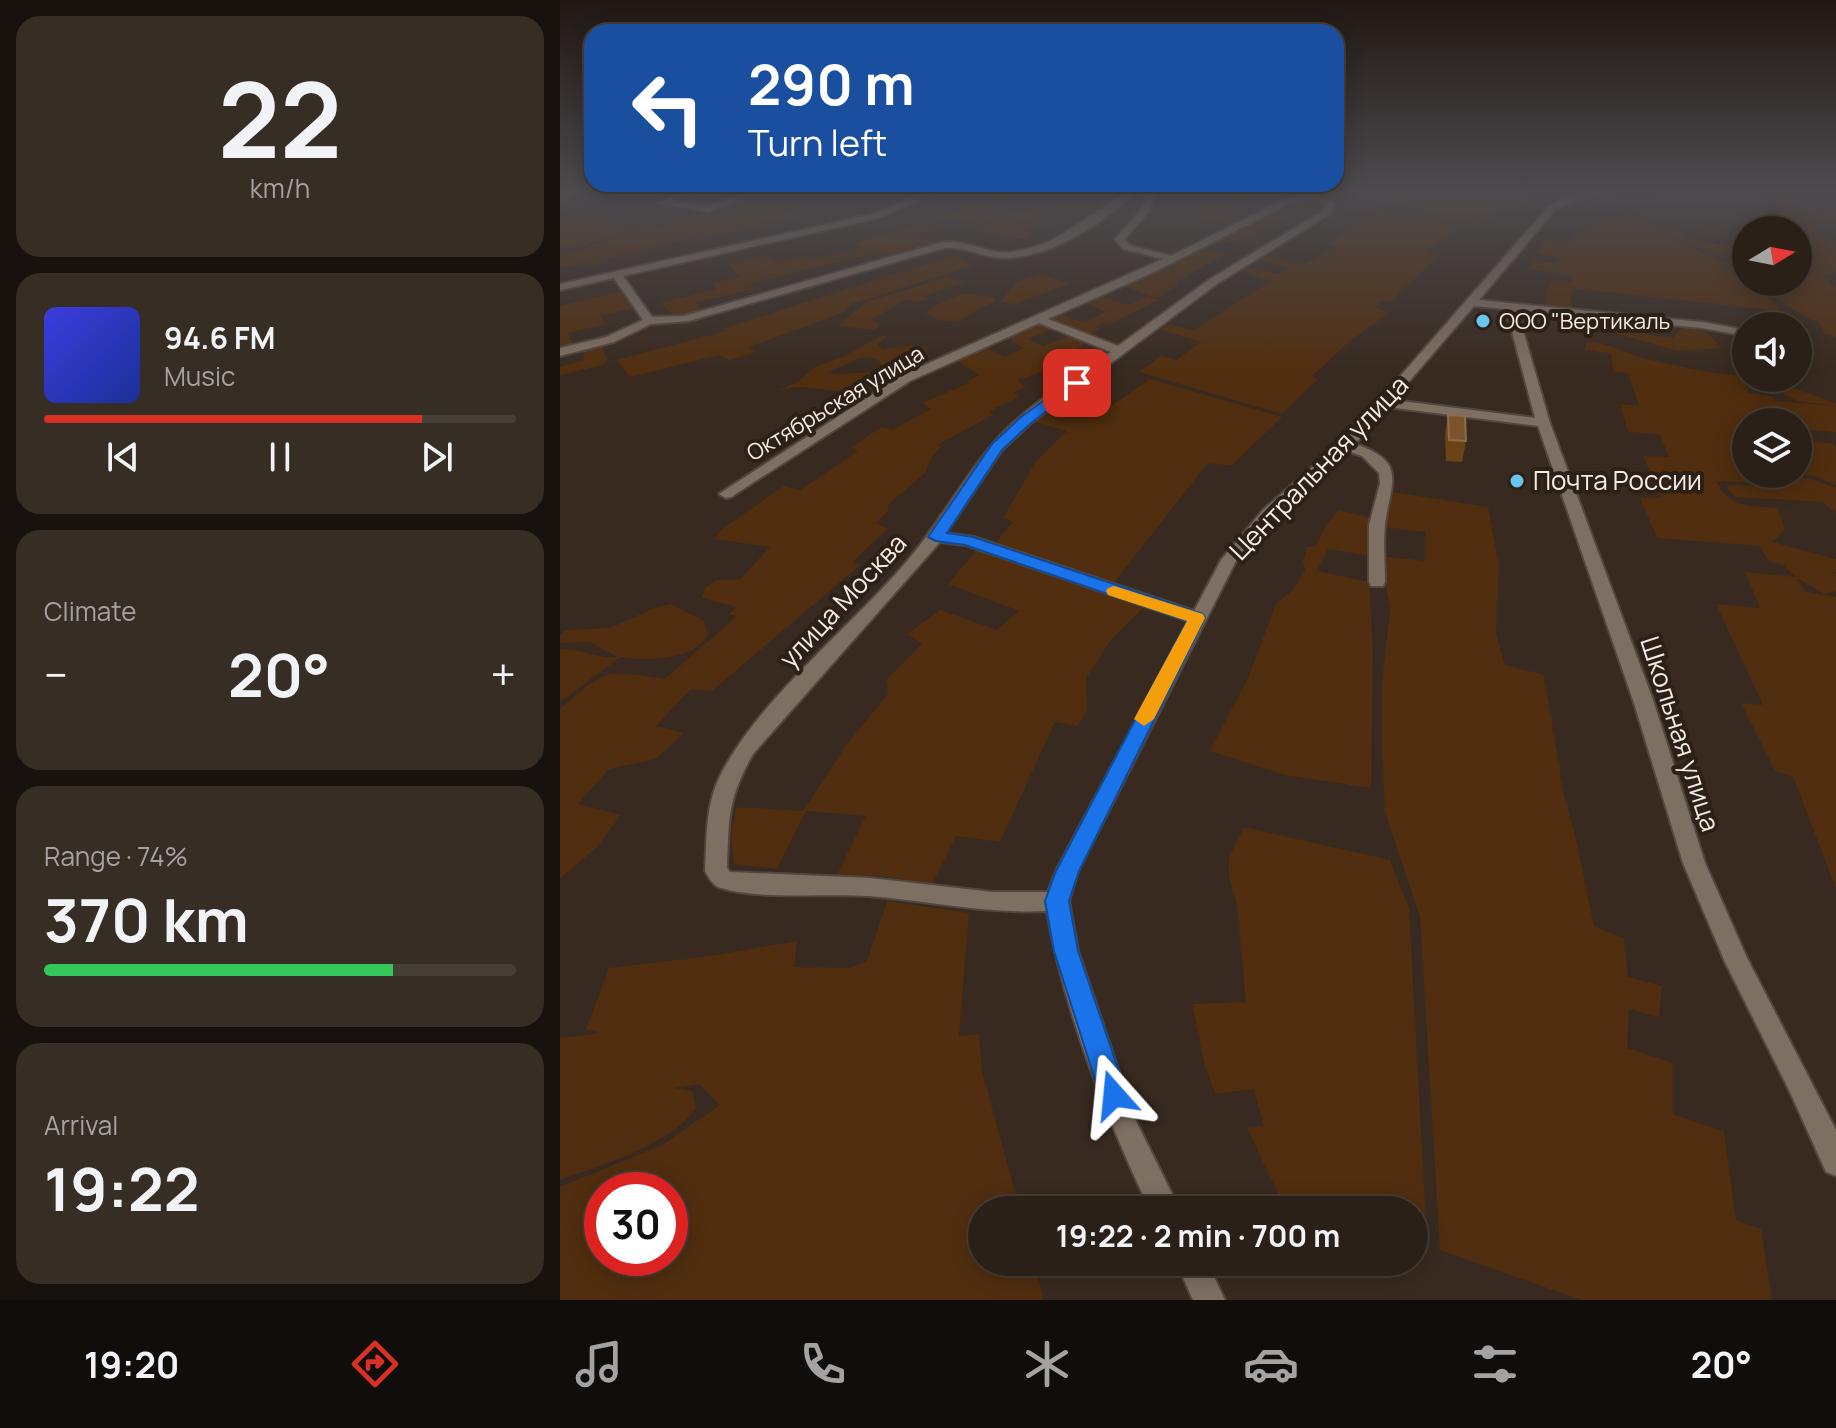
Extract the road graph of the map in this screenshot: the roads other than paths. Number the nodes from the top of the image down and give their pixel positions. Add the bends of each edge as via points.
1 (719, 252) edge
2 (920, 252) edge
3 (990, 252) edge
4 (1025, 252) edge
5 (1144, 252) edge
6 (1188, 252) edge
7 (1257, 252) edge
8 (1514, 252) edge
9 (1173, 259) junction
10 (617, 275) junction
11 (560, 287) edge
12 (1470, 302) junction
13 (1511, 308) junction
14 (1041, 320) junction
15 (649, 321) junction
16 (1732, 331) edge
17 (1119, 351) junction
18 (560, 352) edge
19 (1384, 403) junction
20 (1543, 423) junction
21 (1346, 446) junction
22 (726, 494) dead end
23 (936, 537) junction
24 (1377, 582) dead end
25 (1197, 618) junction
26 (1057, 901) junction
27 (1836, 1162) edge
28 (1158, 1196) edge
29 (1198, 1276) edge
30 (1209, 1300) edge

1 - 10 street
2 - 15 street via 685,319
3 - 4 street
5 - 9 street
6 - 9 street, Октябрьская улица
7 - 17 street, улица Москва
8 - 12 street, Центральная улица
9 - 14 street, Октябрьская улица
10 - 11 street
10 - 15 street
12 - 13 street
12 - 19 street, Центральная улица
13 - 16 street
13 - 20 street, Школьная улица
14 - 17 street
14 - 22 street, Октябрьская улица via 906,378
15 - 18 street via 610,340
17 - 23 street, улица Москва via 1011,433 970,483
19 - 20 street
19 - 21 street, Центральная улица
20 - 27 street, Школьная улица via 1638,686 1694,863
21 - 24 street via 1367,453 1386,472 1377,525
21 - 25 street, Центральная улица via 1268,513 1229,560
23 - 25 street via 968,540
23 - 26 street, улица Москва via 745,750 719,805 716,871 724,880 739,882 889,888 1022,904
25 - 26 street, Центральная улица via 1067,871
26 - 28 street via 1066,951 1123,1123
29 - 30 street

